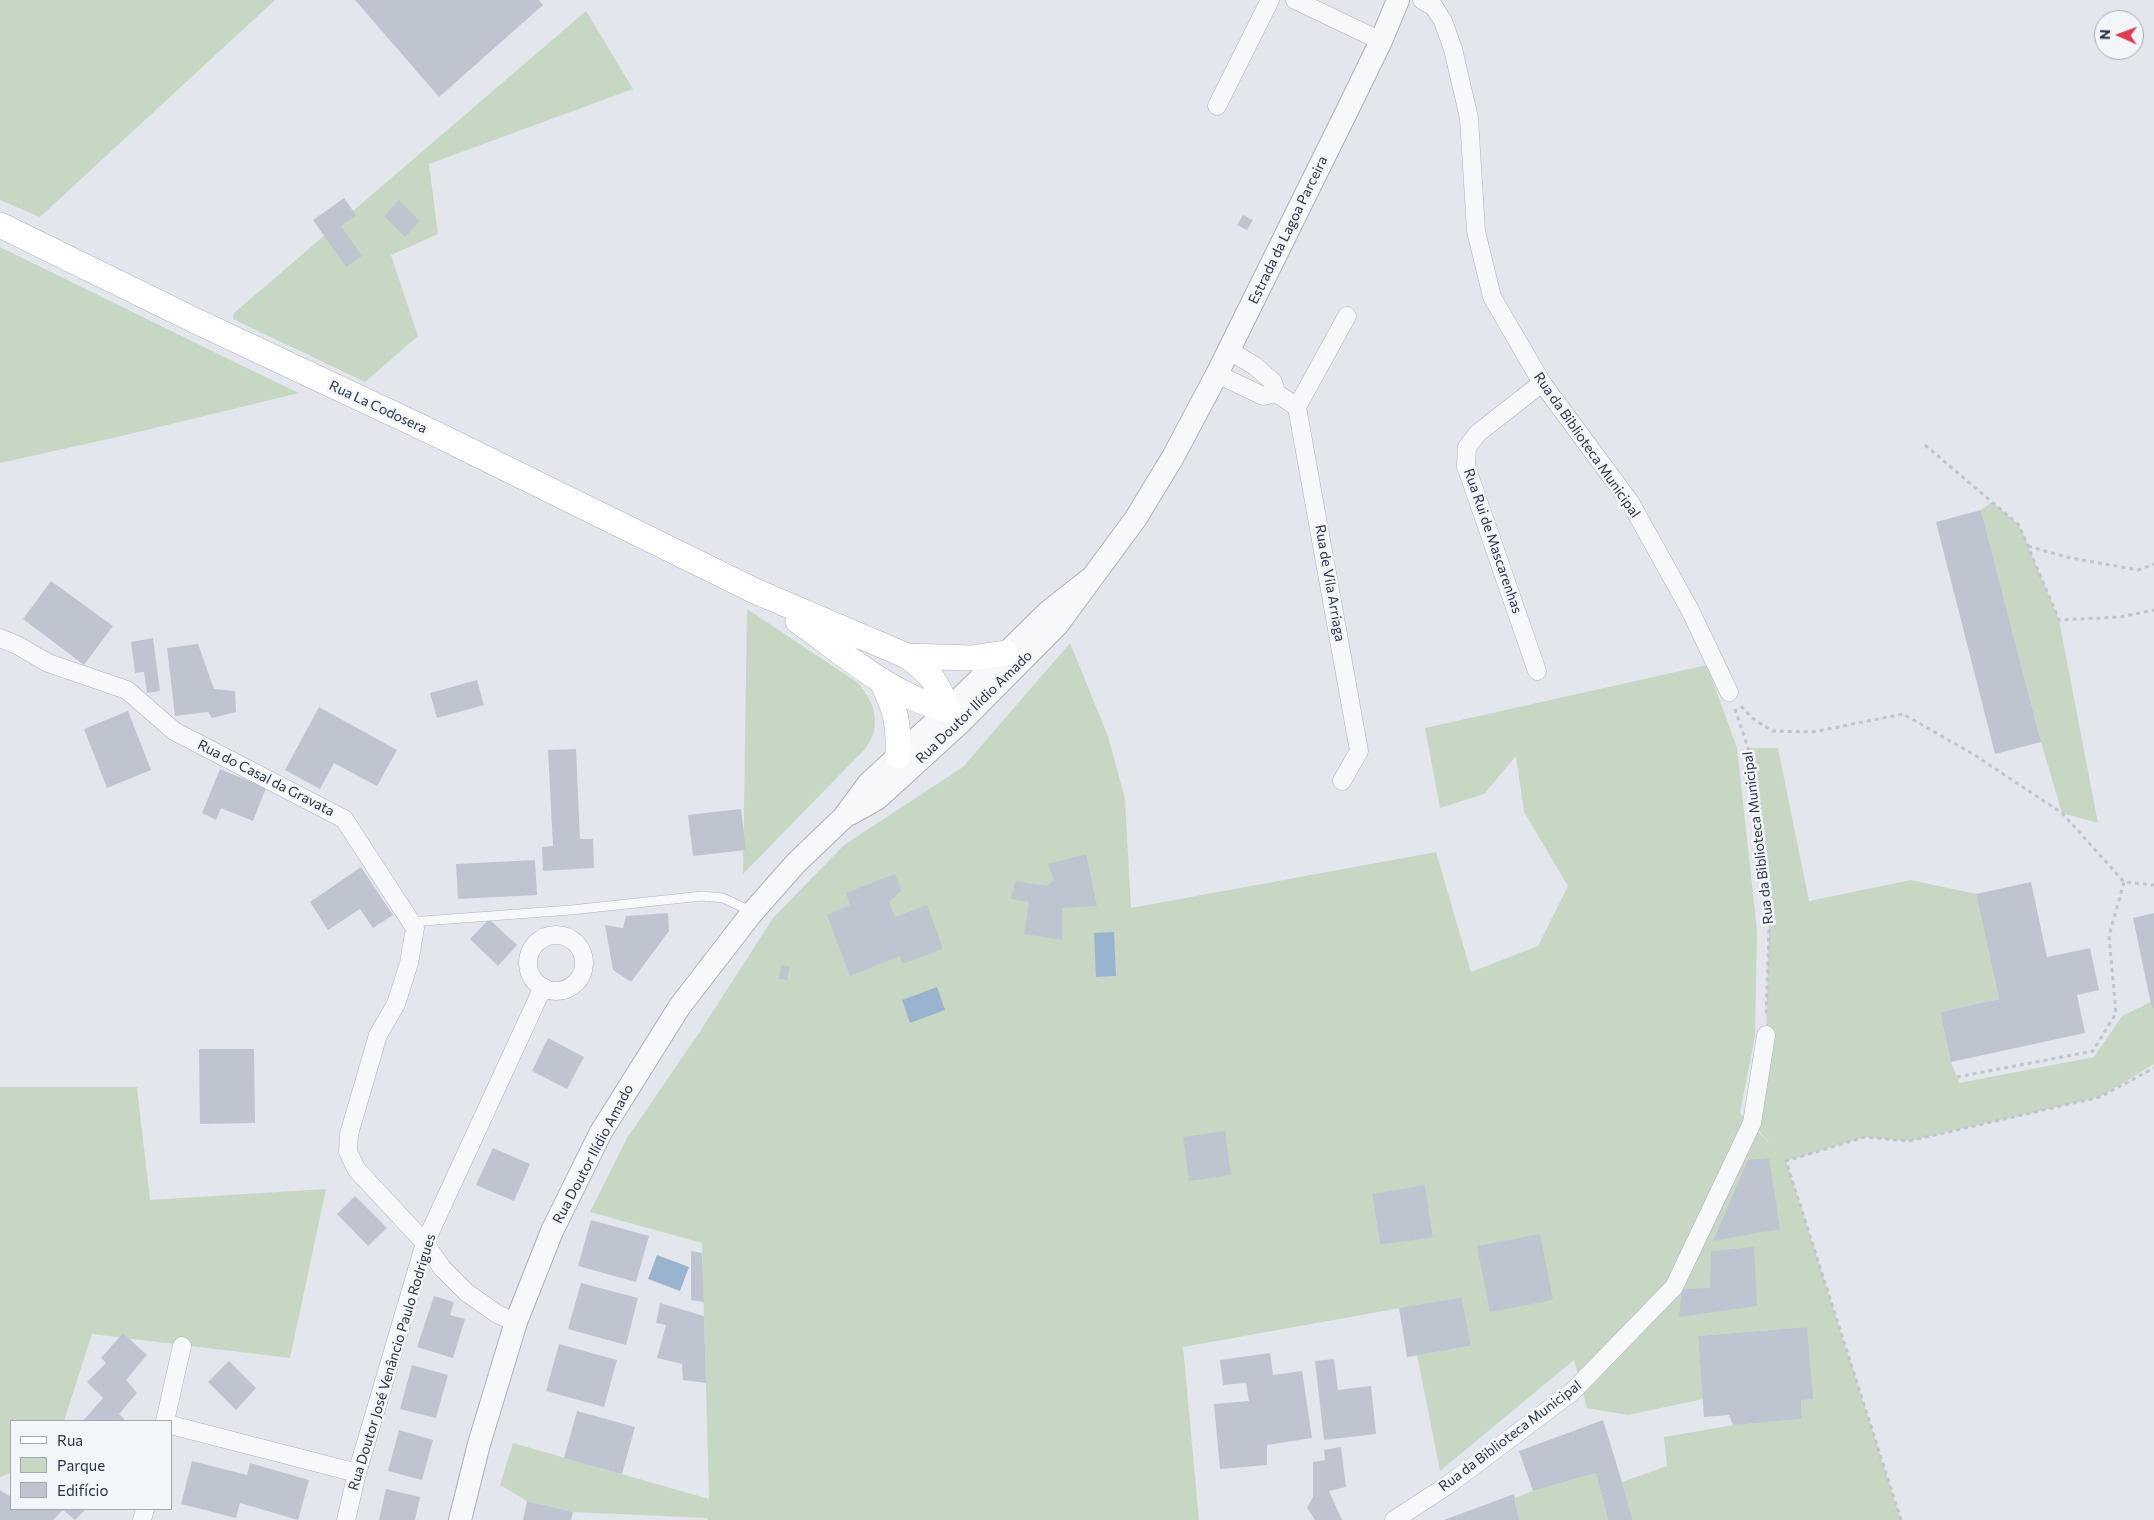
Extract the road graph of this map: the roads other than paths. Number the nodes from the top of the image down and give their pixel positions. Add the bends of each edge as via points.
1 (1270, 0) edge
2 (1295, 0) edge
3 (1398, 0) edge
4 (1422, 0) edge
5 (1381, 41) junction
6 (1217, 106) dead end
7 (0, 224) edge
8 (1347, 316) dead end
9 (1228, 350) junction
10 (1216, 374) junction
11 (1542, 383) junction
12 (1276, 393) junction
13 (1297, 407) junction
14 (1173, 457) joint
15 (1090, 580) junction
16 (755, 591) junction
17 (0, 638) edge
18 (1005, 653) junction
19 (907, 656) junction
20 (1537, 671) dead end
21 (881, 680) junction
22 (1729, 692) road end
23 (954, 717) junction
24 (898, 756) junction
25 (1342, 781) dead end
26 (843, 818) junction
27 (751, 914) junction
28 (410, 922) junction
29 (543, 988) dead end
30 (1766, 1035) road end
31 (425, 1243) junction
32 (516, 1322) junction
33 (182, 1346) dead end
34 (165, 1420) edge
35 (172, 1425) edge
36 (357, 1472) junction
37 (346, 1520) edge
38 (460, 1520) edge
39 (1394, 1520) edge

1 - 6 street
2 - 5 street
3 - 5 street, Estrada da Lagoa Parceira
4 - 11 street, Rua da Biblioteca Municipal via 1434,7 1454,49 1469,118 1476,231 1492,297
5 - 9 street, Estrada da Lagoa Parceira
7 - 16 main road, Rua La Codosera
8 - 13 street
9 - 10 street, Estrada da Lagoa Parceira
9 - 12 street via 1255,366 1273,382
10 - 12 street via 1263,396
10 - 14 street, Estrada da Lagoa Parceira
11 - 20 street, Rua Rui de Mascarenhas via 1478,433 1467,447 1466,457 1466,466
11 - 22 street, Rua da Biblioteca Municipal via 1630,502 1690,610
12 - 13 street
13 - 25 street, Rua de Vila Arriaga via 1359,751
14 - 15 street, Rua Doutor Ilídio Amado via 1136,518
15 - 18 street, Rua Doutor Ilídio Amado via 1048,612
15 - 23 street, Rua Doutor Ilídio Amado via 1058,624
16 - 19 main road
16 - 21 main road
17 - 28 street, Rua do Casal da Gravata via 48,663 127,690 174,731 344,819
18 - 19 main road via 970,658
18 - 23 street, Rua Doutor Ilídio Amado
19 - 23 main road via 927,671 939,686
21 - 23 main road
21 - 24 main road via 894,707 899,734
23 - 24 street, Rua Doutor Ilídio Amado
23 - 26 street, Rua Doutor Ilídio Amado via 878,798
24 - 26 street, Rua Doutor Ilídio Amado via 869,783
26 - 27 street, Rua Doutor Ilídio Amado via 796,863
27 - 28 lane via 723,898 702,896
27 - 32 street, Rua Doutor Ilídio Amado via 680,1006 601,1132 552,1232
28 - 31 street, Rua do Casal da Gravata via 415,928 409,963 396,1004 378,1035 349,1134 348,1152 357,1170
29 - 31 street, Rua Doutor José Venâncio Paulo Rodrigues
30 - 39 street, Rua da Biblioteca Municipal via 1752,1123 1674,1287 1572,1392 1448,1486
31 - 32 street, Rua do Casal da Gravata via 442,1268 466,1292 497,1314
31 - 36 street, Rua Doutor José Venâncio Paulo Rodrigues
32 - 38 street, Rua Doutor Ilídio Amado
33 - 34 street
35 - 36 street
36 - 37 street, Rua Doutor José Venâncio Paulo Rodrigues

